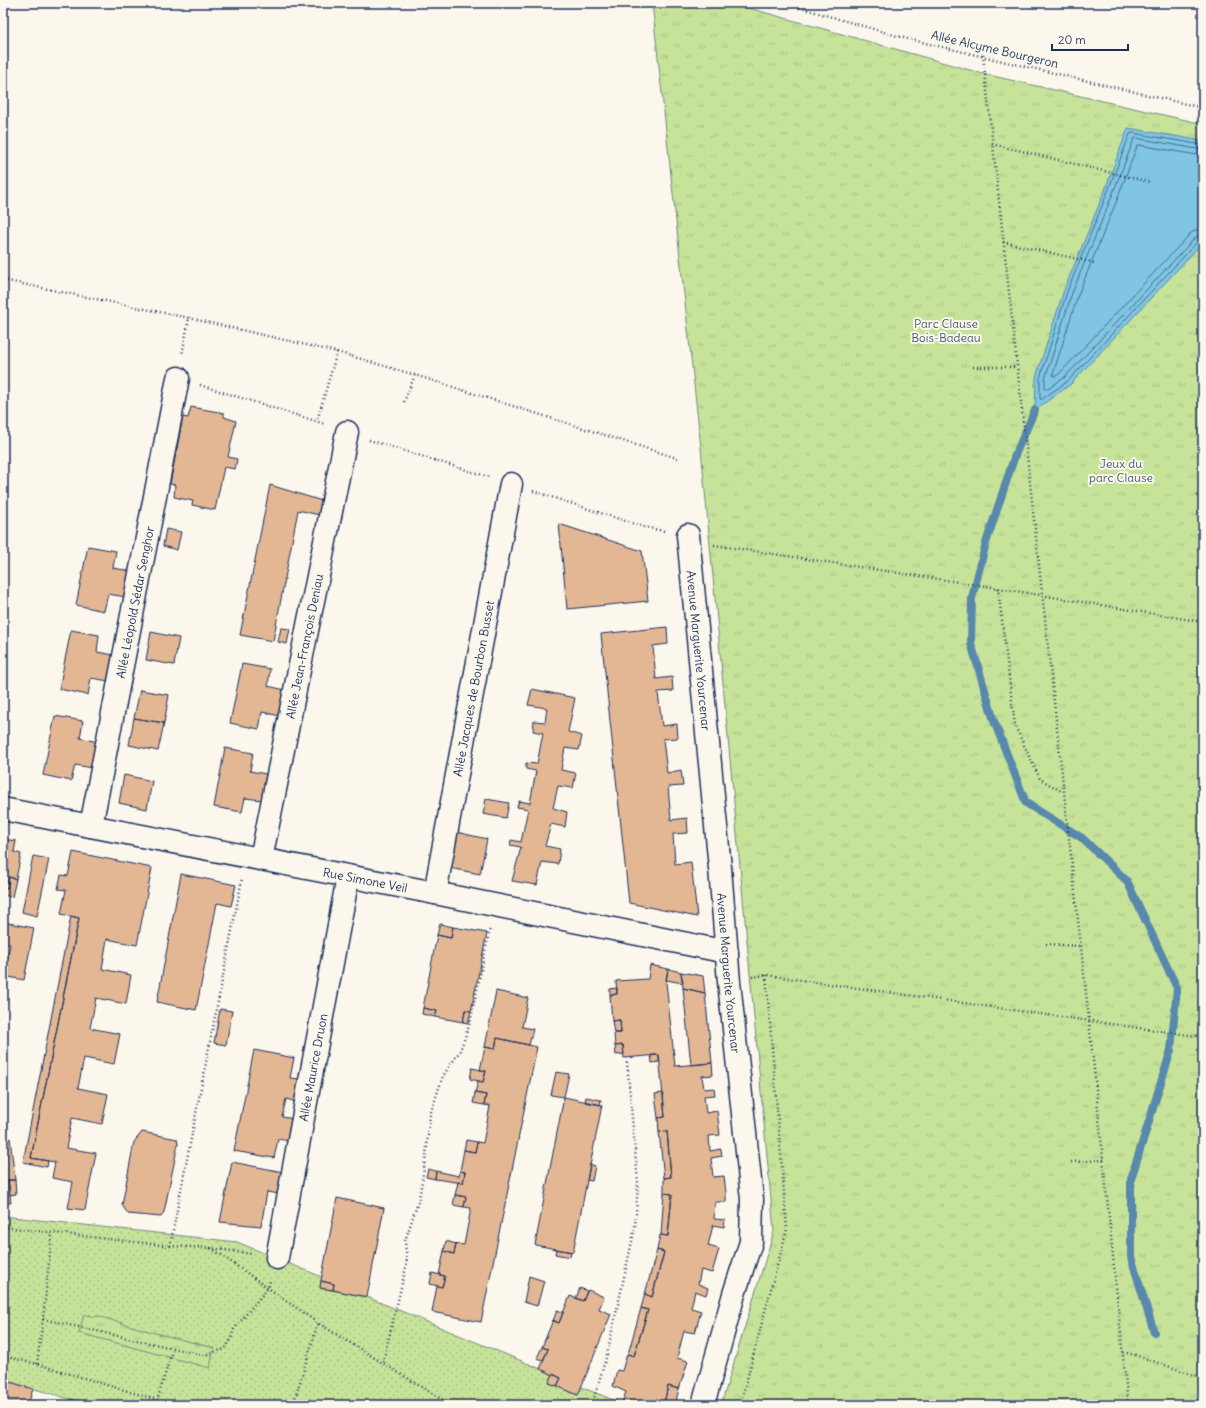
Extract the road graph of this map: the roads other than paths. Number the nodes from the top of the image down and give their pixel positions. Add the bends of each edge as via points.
1 (178, 378) dead end
2 (346, 432) dead end
3 (511, 484) dead end
4 (689, 539) road end
5 (3, 809) edge
6 (91, 826) junction
7 (253, 858) junction
8 (348, 877) junction
9 (435, 893) junction
10 (727, 952) junction
11 (277, 1258) road end
12 (703, 1405) edge

1 - 6 street, Allée Léopold Sédar Senghor
2 - 7 street, Allée Jean-François Deniau
3 - 9 street, Allée Jacques de Bourbon Busset
4 - 10 street, Avenue Marguerite Yourcenar
5 - 6 street, Rue Simone Veil
6 - 7 street, Rue Simone Veil
7 - 8 street, Rue Simone Veil
8 - 9 street, Rue Simone Veil
8 - 11 street, Allée Maurice Druon
9 - 10 street, Rue Simone Veil
10 - 12 street, Avenue Marguerite Yourcenar via 752,1199 750,1242

